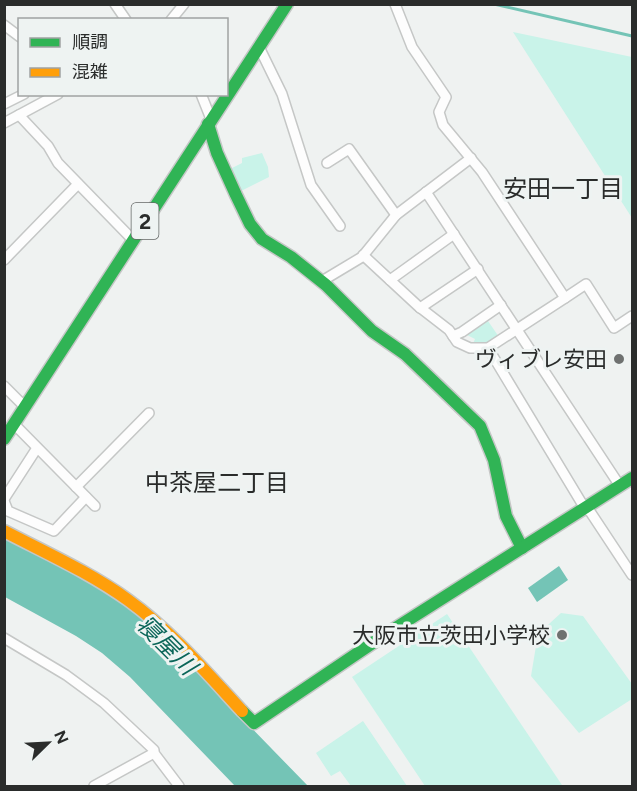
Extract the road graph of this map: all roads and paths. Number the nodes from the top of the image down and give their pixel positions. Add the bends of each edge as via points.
1 (115, 4) edge
2 (184, 4) edge
3 (287, 4) edge
4 (395, 4) edge
5 (125, 18) edge
6 (173, 18) edge
7 (4, 25) edge
8 (18, 36) edge
9 (259, 47) junction
10 (4, 93) edge
11 (228, 94) edge
12 (54, 96) edge
13 (202, 96) edge
14 (226, 96) edge
15 (8, 102) edge
16 (19, 115) junction
17 (209, 122) junction
18 (4, 123) edge
19 (471, 158) junction
20 (327, 162) dead end
21 (78, 184) junction
22 (426, 192) junction
23 (396, 215) junction
24 (340, 226) dead end
25 (454, 234) junction
26 (133, 240) junction
27 (363, 255) junction
28 (4, 260) edge
29 (478, 269) junction
30 (390, 279) junction
31 (322, 281) junction
32 (565, 298) junction
33 (501, 305) junction
34 (420, 308) junction
35 (632, 319) edge
36 (516, 329) junction
37 (453, 336) junction
38 (488, 348) junction
39 (4, 386) edge
40 (25, 407) junction
41 (149, 413) dead end
42 (14, 424) junction
43 (4, 439) edge
44 (37, 448) junction
45 (633, 478) edge
46 (621, 486) junction
47 (76, 487) junction
48 (86, 497) junction
49 (4, 500) edge
50 (96, 506) dead end
51 (586, 508) junction
52 (4, 531) edge
53 (522, 548) junction
54 (633, 575) edge
55 (4, 638) edge
56 (154, 753) junction
57 (94, 786) edge
58 (179, 786) edge

1 - 5 street
2 - 6 street
3 - 9 street, 2
4 - 19 street via 412,47 446,97 439,112 441,122
7 - 8 street
9 - 11 street, 2
9 - 24 street via 282,94 311,184
10 - 15 street
12 - 16 street
13 - 17 street
14 - 17 street, 2
16 - 18 street
16 - 21 street
17 - 26 street, 2
17 - 31 street via 217,153 258,235
19 - 22 street
19 - 32 street
20 - 23 street via 349,149
21 - 26 street
21 - 28 street
22 - 23 street
22 - 25 street
23 - 27 street
25 - 29 street
25 - 30 street
26 - 40 street, 2
27 - 30 street
27 - 31 street
29 - 33 street
29 - 34 street
30 - 34 street
31 - 53 street via 372,331 405,354 480,426 494,460 506,516
32 - 35 street via 586,284 614,328
32 - 36 street
33 - 36 street
33 - 37 street
34 - 37 street
36 - 38 street
36 - 46 street
37 - 38 street via 470,348
38 - 51 street
39 - 40 street
40 - 42 street, 2
41 - 47 street
42 - 43 street, 2
42 - 44 street
44 - 47 street
44 - 49 street
45 - 46 street
46 - 51 street
47 - 48 street
48 - 49 street via 54,531 8,511
48 - 50 street
51 - 53 street
51 - 54 street
52 - 53 street via 129,601 158,625 254,723
55 - 56 street via 104,703
56 - 57 street
56 - 58 street

